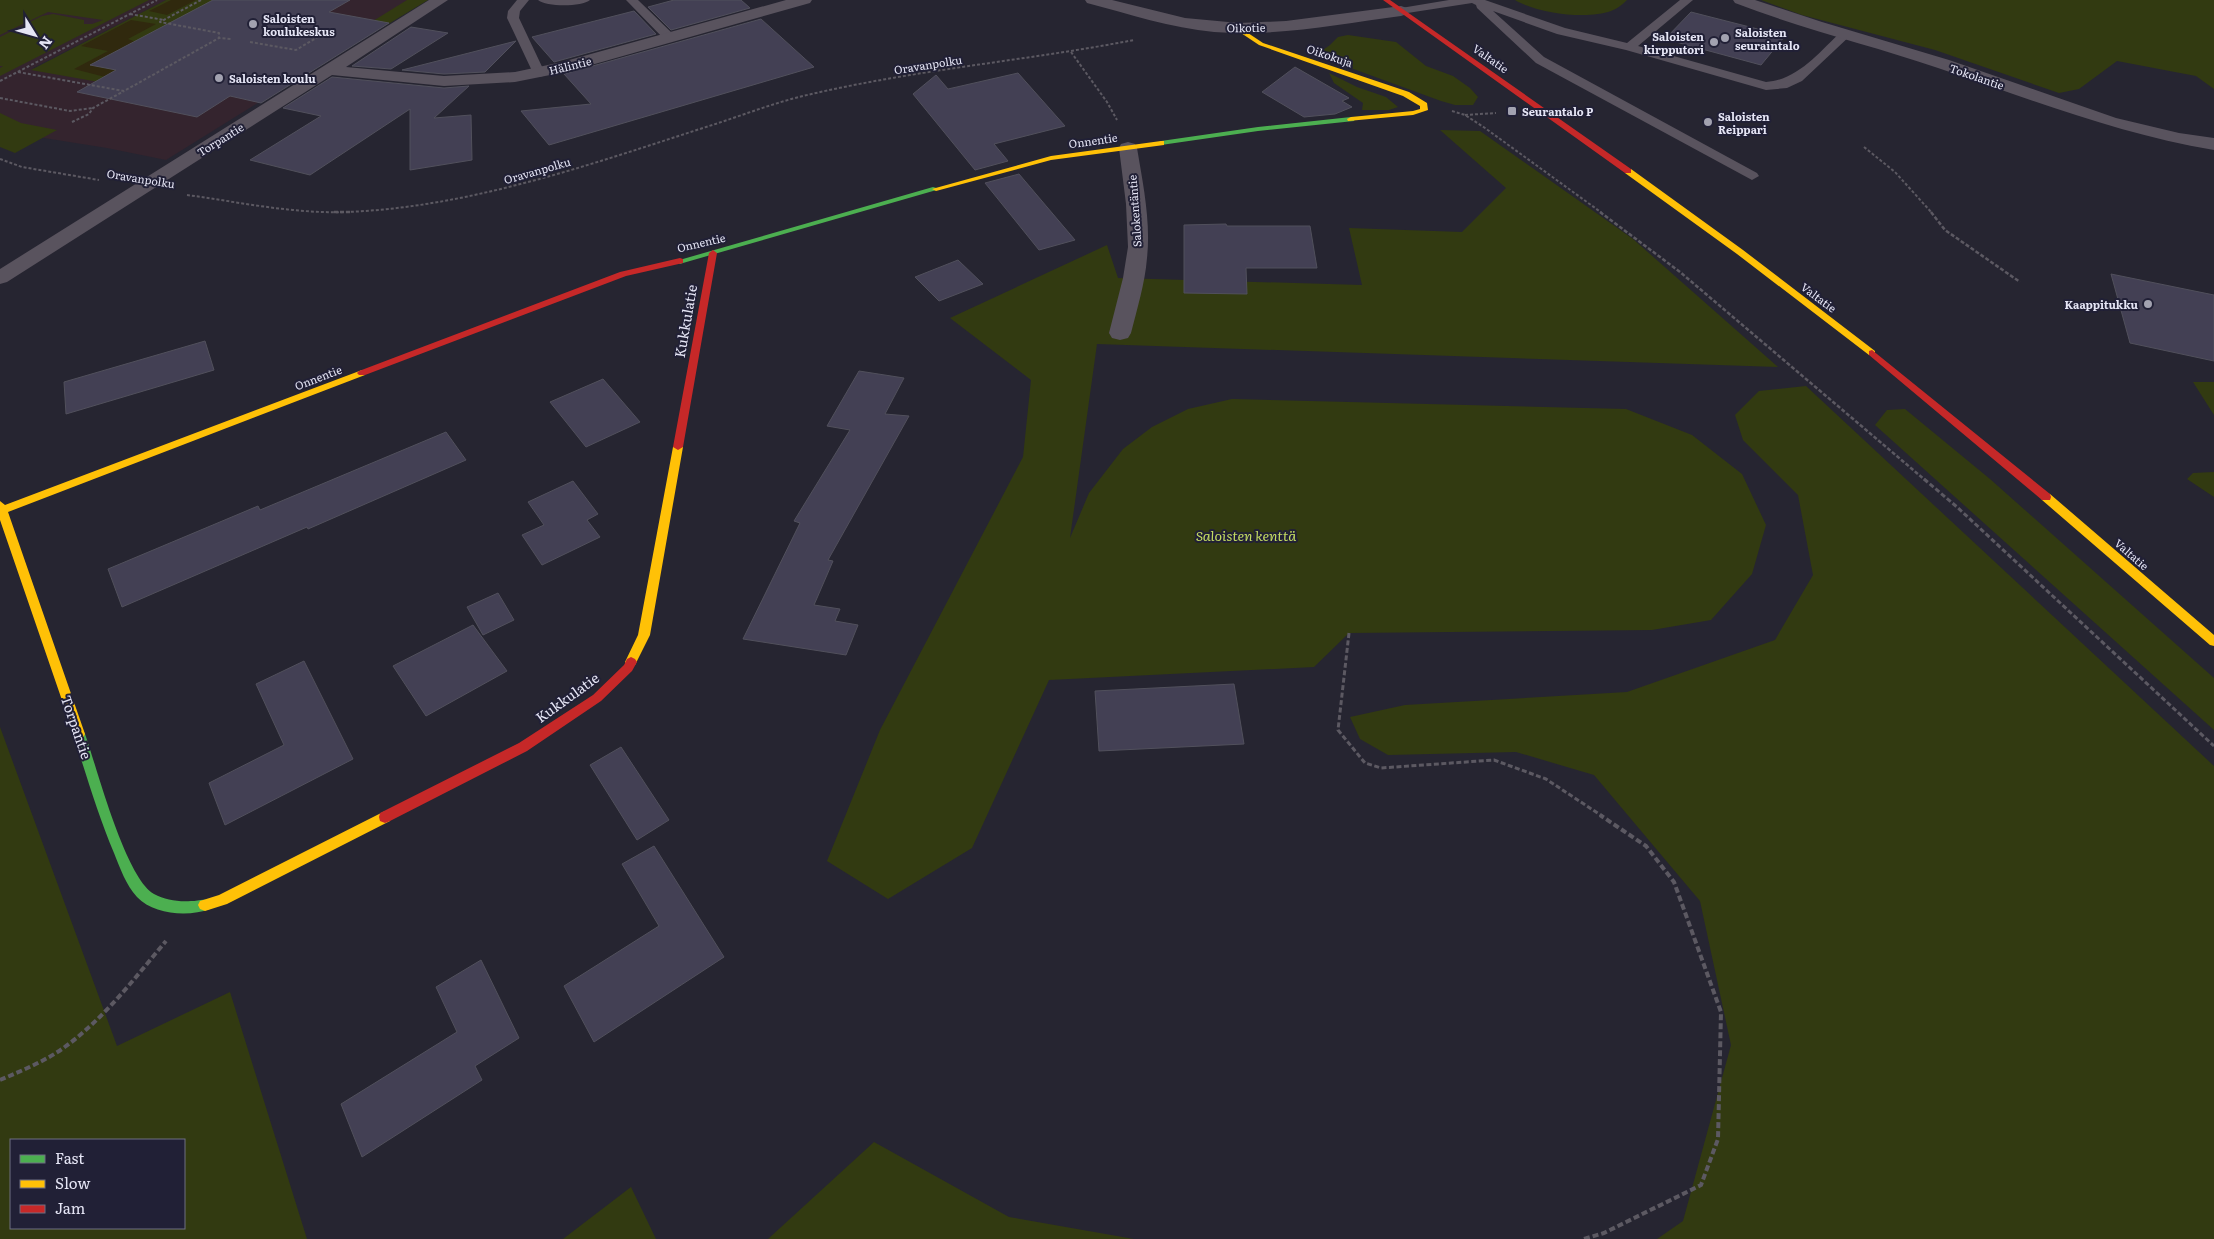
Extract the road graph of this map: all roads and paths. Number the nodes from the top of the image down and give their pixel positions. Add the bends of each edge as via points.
1 (157, 0) edge
2 (201, 0) edge
3 (440, 0) edge
4 (523, 0) edge
5 (544, 0) edge
6 (584, 0) edge
7 (632, 0) edge
8 (804, 0) edge
9 (1093, 0) edge
10 (1386, 0) edge
11 (1473, 0) edge
12 (1687, 0) edge
13 (1741, 0) edge
14 (1401, 11) junction
15 (130, 14) junction
16 (164, 20) junction
17 (1237, 28) junction
18 (331, 29) dead end
19 (1846, 34) junction
20 (219, 38) junction
21 (670, 38) junction
22 (230, 40) dead end
23 (250, 42) dead end
24 (1629, 47) junction
25 (329, 70) junction
26 (18, 72) junction
27 (539, 72) junction
28 (0, 82) edge
29 (124, 91) junction
30 (0, 98) edge
31 (1418, 100) junction
32 (93, 108) junction
33 (1503, 112) dead end
34 (1465, 115) junction
35 (72, 122) dead end
36 (2214, 144) edge
37 (1864, 147) dead end
38 (1128, 148) junction
39 (0, 159) edge
40 (1752, 176) dead end
41 (144, 187) junction
42 (713, 253) junction
43 (0, 278) edge
44 (2020, 282) dead end
45 (1120, 332) dead end
46 (1, 509) edge
47 (1349, 633) dead end
48 (2214, 642) edge
49 (2214, 746) edge
50 (195, 908) junction
51 (0, 1080) edge
52 (1584, 1239) edge

1 - 15 path
2 - 16 path
3 - 25 street, Torpantie
4 - 27 lane via 514,10 513,18
5 - 6 lane
7 - 21 lane
8 - 21 street, Hälintie
9 - 17 street, Oikotie via 1191,24
10 - 14 main road, Valtatie
11 - 14 lane
11 - 24 lane via 1561,31
11 - 40 lane via 1540,60
12 - 24 lane
13 - 19 street, Tokolantie
14 - 17 street, Oikotie
14 - 48 main road, Valtatie via 1675,204 1855,339 1951,416
15 - 16 path
15 - 26 path
16 - 20 path via 160,22 219,33
17 - 31 main road, Oikokuja via 1261,44
18 - 23 path via 296,50
19 - 24 lane via 1798,78 1783,85 1766,86
19 - 36 street, Tokolantie via 2011,87 2097,119 2162,136
20 - 22 path
20 - 29 path
21 - 27 street, Hälintie
25 - 27 street, Hälintie via 451,81 489,80
25 - 41 street, Torpantie
26 - 28 path
26 - 29 path
29 - 32 path
30 - 32 path via 70,111
31 - 34 path
31 - 38 main road, Onnentie via 1424,105 1424,110 1413,113 1258,129
32 - 35 path via 90,114
33 - 34 path
34 - 49 path via 1680,272 1957,507
37 - 44 path via 1901,178 1946,230
38 - 41 path, Oravanpolku via 1107,102 1071,52 940,70 800,97 553,176 436,203 346,212 295,210
38 - 42 main road, Onnentie via 1051,158 1012,167
38 - 45 street, Salokentäntie via 1137,260
39 - 41 path, Oravanpolku via 45,172
41 - 43 street, Torpantie
42 - 46 main road, Onnentie via 623,274
42 - 50 main road, Kukkulatie via 644,634 628,668 597,698 523,747 222,900
46 - 50 main road, Torpantie via 125,866 142,894 162,904
47 - 52 path via 1338,730 1365,762 1380,768 1494,760 1546,779 1646,846 1674,882 1721,1012 1718,1139 1701,1185 1604,1233
50 - 51 path via 83,1034 43,1061

